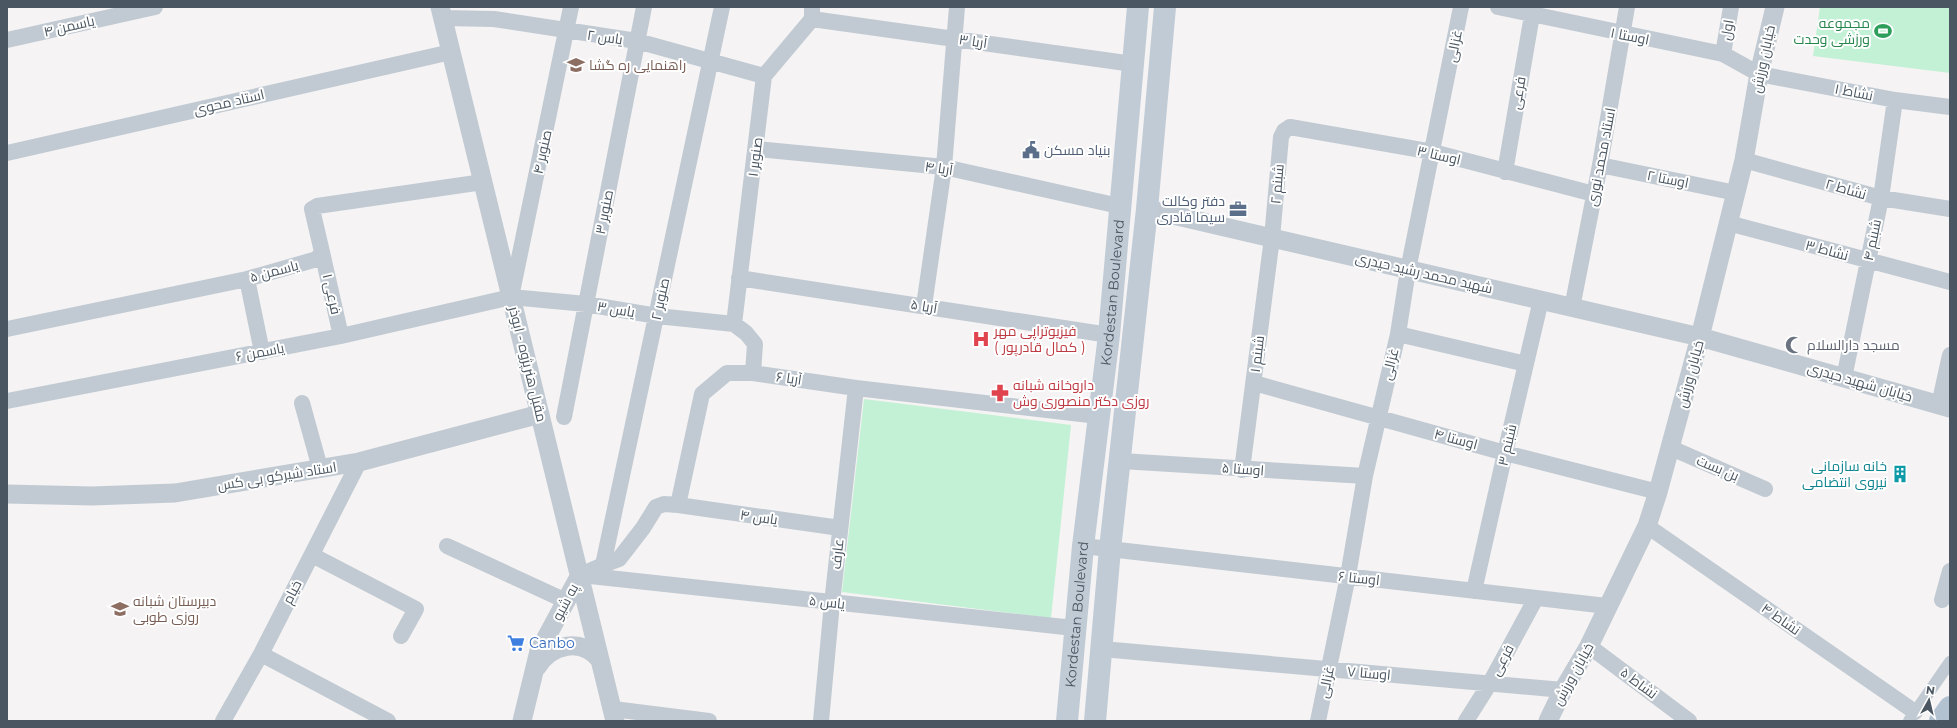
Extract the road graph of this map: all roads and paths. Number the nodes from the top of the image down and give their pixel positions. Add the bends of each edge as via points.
1 (155, 7) edge
2 (571, 7) edge
3 (644, 7) edge
4 (722, 7) edge
5 (956, 7) edge
6 (1138, 7) edge
7 (1165, 7) edge
8 (1461, 7) edge
9 (1498, 7) edge
10 (1627, 7) edge
11 (1731, 7) edge
12 (1775, 7) edge
13 (441, 13) edge
14 (495, 13) edge
15 (812, 13) edge
16 (94, 14) edge
17 (1532, 15) junction
18 (567, 31) junction
19 (1624, 34) junction
20 (954, 38) junction
21 (7, 40) edge
22 (637, 41) junction
23 (451, 52) junction
24 (1723, 54) junction
25 (710, 60) junction
26 (1133, 64) junction
27 (1759, 74) junction
28 (764, 76) junction
29 (1895, 100) junction
30 (1950, 107) edge
31 (1284, 131) joint
32 (757, 149) junction
33 (1433, 152) junction
34 (7, 153) edge
35 (1744, 160) junction
36 (1600, 165) junction
37 (944, 167) junction
38 (1505, 172) junction
39 (483, 182) junction
40 (1736, 193) junction
41 (1594, 194) junction
42 (1881, 198) junction
43 (1119, 206) junction
44 (1147, 209) junction
45 (1950, 209) edge
46 (1728, 223) junction
47 (1272, 238) junction
48 (322, 252) junction
49 (1867, 261) junction
50 (1408, 270) junction
51 (739, 278) junction
52 (247, 279) junction
53 (1950, 282) edge
54 (511, 297) junction
55 (1541, 300) junction
56 (586, 304) junction
57 (924, 306) junction
58 (1572, 308) junction
59 (657, 316) junction
60 (734, 324) junction
61 (7, 329) edge
62 (1398, 334) junction
63 (1109, 335) junction
64 (341, 336) junction
65 (1700, 337) junction
66 (262, 352) junction
67 (1950, 355) edge
68 (1526, 364) junction
69 (753, 373) junction
70 (1844, 378) junction
71 (1254, 383) junction
72 (856, 388) junction
73 (7, 401) edge
74 (302, 402) dead end
75 (1945, 406) edge
76 (540, 414) junction
77 (1098, 416) junction
78 (564, 417) dead end
79 (1378, 418) junction
80 (1671, 448) junction
81 (1504, 453) junction
82 (1121, 461) junction
83 (359, 462) junction
84 (320, 468) junction
85 (1242, 470) junction
86 (1365, 476) junction
87 (1765, 489) dead end
88 (1658, 492) junction
89 (7, 494) edge
90 (678, 505) junction
91 (1646, 526) junction
92 (840, 528) junction
93 (448, 546) dead end
94 (1083, 546) junction
95 (1110, 549) junction
96 (312, 554) junction
97 (603, 565) junction
98 (1950, 571) edge
99 (580, 575) junction
100 (1348, 576) junction
101 (1474, 591) junction
102 (1536, 598) junction
103 (1942, 600) dead end
104 (566, 601) junction
105 (832, 603) junction
106 (1607, 606) junction
107 (1074, 628) junction
108 (401, 636) dead end
109 (1589, 646) junction
110 (1102, 649) junction
111 (261, 654) junction
112 (600, 660) junction
113 (1950, 662) edge
114 (1328, 669) junction
115 (532, 677) junction
116 (1490, 683) junction
117 (1563, 690) junction
118 (1950, 707) edge
119 (614, 715) edge
120 (1912, 716) edge
121 (223, 721) edge
122 (388, 721) edge
123 (522, 721) edge
124 (709, 721) edge
125 (821, 721) edge
126 (1067, 721) edge
127 (1095, 721) edge
128 (1318, 721) edge
129 (1466, 721) edge
130 (1548, 721) edge
131 (1689, 721) edge
132 (1940, 721) edge

1 - 16 street, یاسمن ۴
2 - 18 street, صنوبر ۴
3 - 22 street, صنوبر ۳
4 - 25 street, صنوبر ۲
5 - 20 street
6 - 26 main road, Kordestan Boulevard
7 - 44 main road, Kordestan Boulevard
8 - 33 street, غزالی
9 - 17 street, اوستا ۱
10 - 19 street, استاد محمد نوری
11 - 24 street, اول
12 - 27 street, خیابان ورزش
13 - 14 street, یاس ۲
13 - 23 street, مقبل هنرپژوه - ابوذر
14 - 18 street, یاس ۲
15 - 20 street, آریا ۳
15 - 28 street
16 - 21 street, یاسمن ۴
17 - 19 street, اوستا ۱
17 - 38 street, فرعی
18 - 22 street, یاس ۲
18 - 54 street, صنوبر ۴
19 - 24 street, اوستا ۱
19 - 36 street, استاد محمد نوری
20 - 26 street, آریا ۳
20 - 37 street
22 - 25 street, یاس ۲
22 - 56 street, صنوبر ۳
23 - 34 street, استاد محوی
23 - 39 street, مقبل هنرپژوه - ابوذر
24 - 27 street, اوستا ۱
25 - 28 street, یاس ۲
25 - 59 street, صنوبر ۲
26 - 43 main road, Kordestan Boulevard
27 - 29 street, نشاط ۱
27 - 35 street, خیابان ورزش
28 - 32 street, صنوبر ۱
29 - 30 street, نشاط ۱
29 - 42 street, شبنم ۴
31 - 33 street, اوستا ۳ via 1290,127
31 - 47 street, شبنم ۲ via 1280,137
32 - 37 street, آریا ۴
32 - 51 street, صنوبر ۱
33 - 38 street, اوستا ۳
33 - 50 street, غزالی
35 - 40 street, خیابان ورزش
35 - 42 street, نشاط ۲
36 - 40 street, اوستا ۲
36 - 41 street, استاد محمد نوری
37 - 43 street, آریا ۴
37 - 57 street
38 - 41 street, اوستا ۳
39 - 48 street via 313,207
39 - 54 street, مقبل هنرپژوه - ابوذر
40 - 46 street, خیابان ورزش
41 - 58 street, استاد محمد نوری
42 - 45 street, نشاط ۲
42 - 49 street, شبنم ۴
43 - 63 main road, Kordestan Boulevard
44 - 47 street, شهید محمد رشید حیدری
44 - 82 main road, Kordestan Boulevard
46 - 49 street, نشاط ۳
46 - 65 street, خیابان ورزش
47 - 50 street, شهید محمد رشید حیدری
47 - 71 street, شبنم ۱
48 - 52 street, یاسمن ۵ via 318,259
48 - 64 street, فرعی ۱
49 - 53 street, نشاط ۳
49 - 70 street, شبنم ۴
50 - 55 street, شهید محمد رشید حیدری
50 - 62 street, غزالی
51 - 57 street, آریا ۵
51 - 60 street, صنوبر ۱
52 - 61 street, یاسمن ۵
52 - 66 street
54 - 56 street, یاس ۳
54 - 64 street, یاسمن ۶
54 - 76 street, مقبل هنرپژوه - ابوذر
55 - 58 street, شهید محمد رشید حیدری
55 - 68 street, شبنم ۳
56 - 59 street, یاس ۳
56 - 78 street, صنوبر ۳
57 - 63 street, آریا ۵
58 - 65 street, شهید محمد رشید حیدری
59 - 60 street, یاس ۳
59 - 97 street, صنوبر ۲
60 - 69 street via 755,344
62 - 68 street
62 - 79 street, غزالی
63 - 77 main road, Kordestan Boulevard
64 - 66 street, یاسمن ۶
65 - 70 street, خیابان شهید حیدری
65 - 80 street, خیابان ورزش
66 - 73 street, یاسمن ۶
67 - 75 street
68 - 81 street, شبنم ۳
69 - 72 street, آریا ۶
69 - 90 street, آریا ۶ via 727,373 702,394
70 - 75 street, خیابان شهید حیدری
71 - 79 street, اوستا ۴
71 - 85 street, شبنم ۱
72 - 77 street, آریا ۶
72 - 92 street, عارف
74 - 84 street
76 - 83 street, استاد شیرکو بی کس
76 - 99 street, مقبل هنرپژوه - ابوذر
77 - 94 main road, Kordestan Boulevard
79 - 81 street, اوستا ۴
79 - 86 street, غزالی
80 - 87 street, بن بست
80 - 88 street, خیابان ورزش
81 - 88 street, اوستا ۴
81 - 101 street, شبنم ۳
82 - 85 street, اوستا ۵
82 - 95 main road, Kordestan Boulevard
83 - 84 street, استاد شیرکو بی کس
83 - 96 street, خیام
84 - 89 street, استاد شیرکو بی کس via 175,493 92,496
85 - 86 street, اوستا ۵
86 - 100 street, غزالی
88 - 91 street, خیابان ورزش
90 - 92 street, یاس ۴
90 - 97 street via 664,504 656,507 619,559
91 - 106 street, خیابان ورزش
91 - 120 street, نشاط ۴
92 - 105 street, عارف
93 - 104 street
94 - 95 street, اوستا ۶
94 - 107 main road, Kordestan Boulevard
95 - 100 street, اوستا ۶
95 - 110 main road, Kordestan Boulevard
96 - 108 street via 416,609
96 - 111 street, خیام
97 - 99 street
98 - 103 street
99 - 104 street, په شیو
99 - 105 street, یاس ۵
99 - 112 street, مقبل هنرپژوه - ابوذر
100 - 101 street, اوستا ۶
100 - 114 street, غزالی
101 - 102 street, اوستا ۶
102 - 106 street, اوستا ۶
102 - 116 street, فرعی
104 - 115 street, په شیو via 539,651
105 - 107 street, یاس ۵
105 - 125 street, عارف
106 - 109 street, خیابان ورزش
107 - 126 main road, Kordestan Boulevard
109 - 117 street, خیابان ورزش
109 - 131 street, نشاط ۵
110 - 114 street, اوستا ۷
110 - 127 main road, Kordestan Boulevard
111 - 121 street, خیام
111 - 122 street
112 - 115 street via 595,653 586,648 566,646 548,653
112 - 119 street, مقبل هنرپژوه - ابوذر
113 - 120 street
114 - 116 street, اوستا ۷
114 - 128 street, غزالی
115 - 123 street, په شیو
116 - 117 street, اوستا ۷
116 - 129 street, فرعی
117 - 130 street, خیابان ورزش
118 - 132 main road
119 - 124 street

